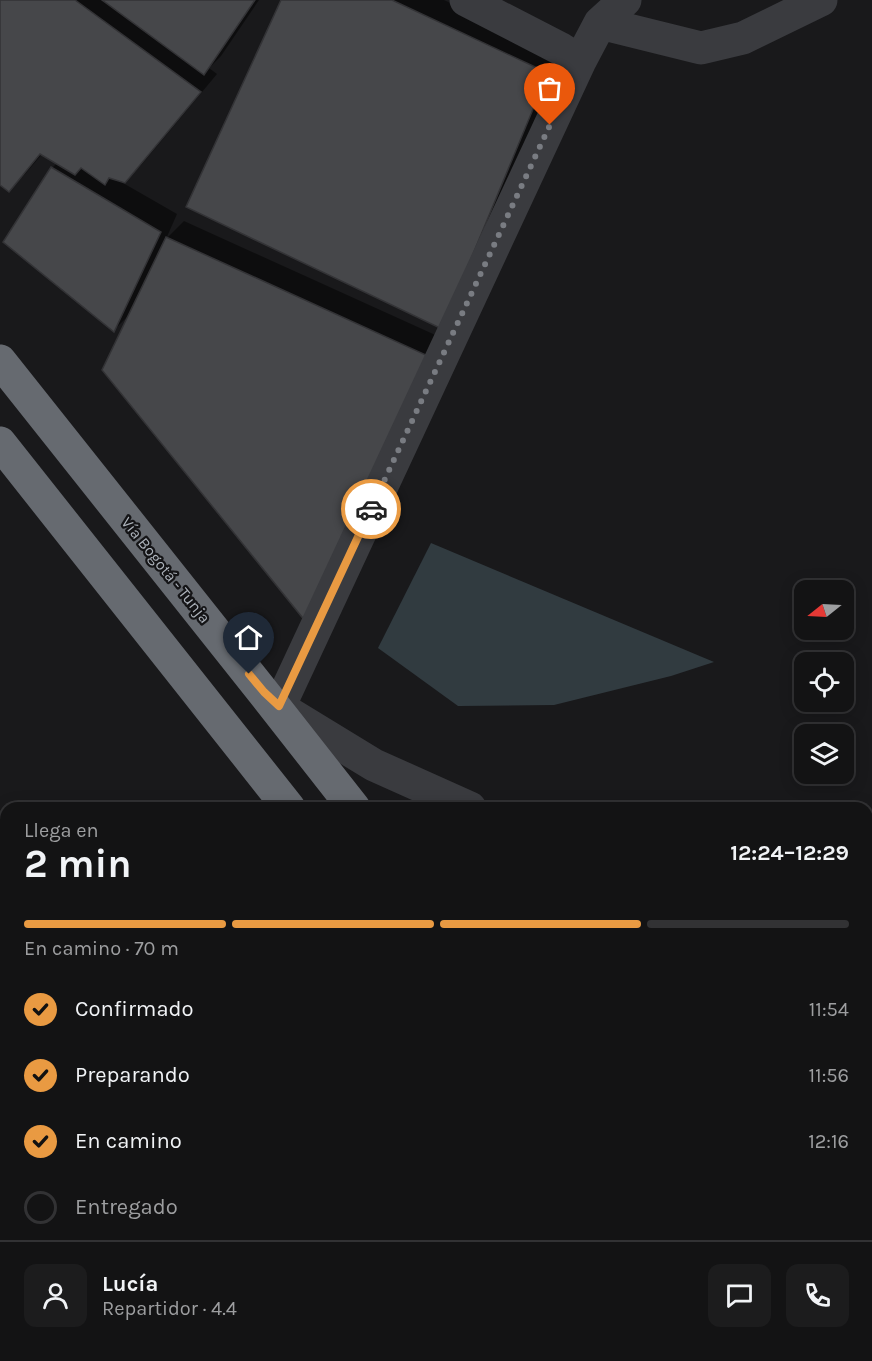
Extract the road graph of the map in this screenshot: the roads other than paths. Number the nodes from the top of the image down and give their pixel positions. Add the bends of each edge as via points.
1 (466, 0) edge
2 (625, 0) edge
3 (821, 0) edge
4 (596, 11) edge
5 (580, 61) junction
6 (0, 361) edge
7 (0, 443) edge
8 (271, 699) junction
9 (284, 802) edge
10 (349, 802) edge
11 (457, 802) edge

1 - 5 street
2 - 4 street
3 - 4 street via 742,38 701,48
4 - 5 street
5 - 8 street
6 - 8 highway, Vía Bogotá - Tunja
7 - 9 highway
8 - 10 highway, Vía Bogotá - Tunja
8 - 11 street via 374,765

